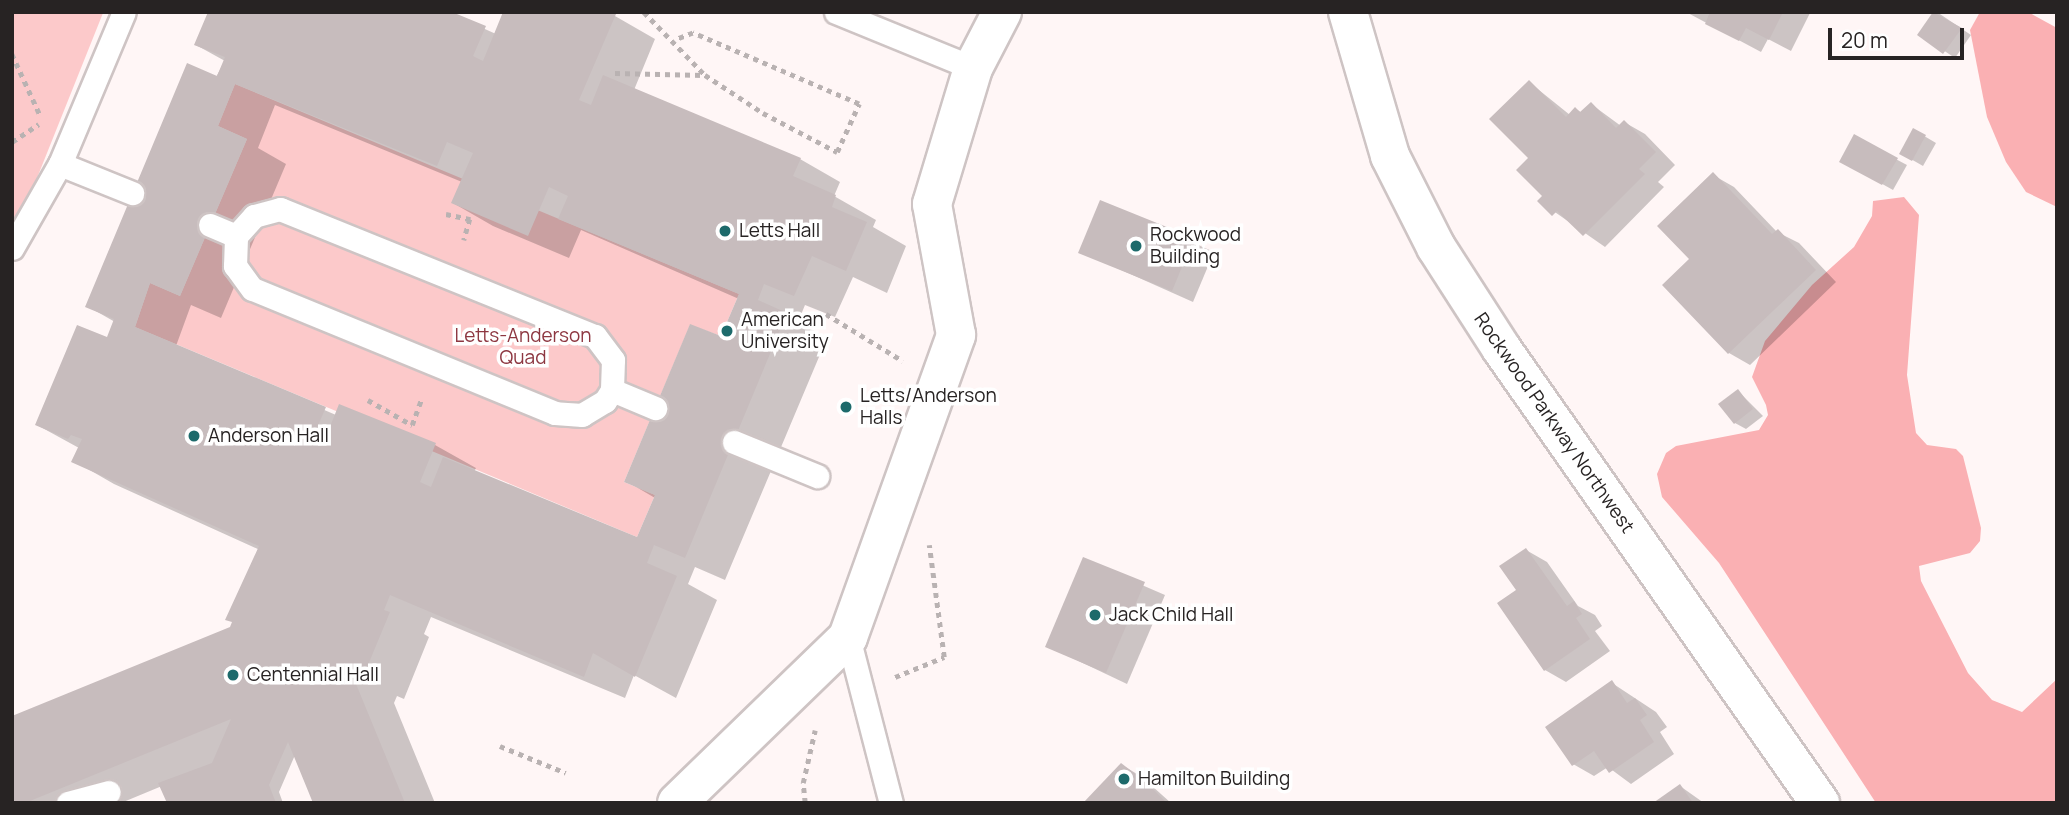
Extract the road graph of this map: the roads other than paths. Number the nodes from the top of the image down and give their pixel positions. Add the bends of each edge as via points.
1 (124, 12) edge
2 (836, 12) edge
3 (1002, 12) edge
4 (1348, 12) edge
5 (973, 68) junction
6 (60, 164) junction
7 (132, 193) dead end
8 (210, 225) dead end
9 (236, 236) junction
10 (12, 248) edge
11 (612, 390) junction
12 (656, 408) dead end
13 (734, 442) dead end
14 (817, 476) dead end
15 (848, 637) junction
16 (109, 792) dead end
17 (68, 803) edge
18 (677, 803) edge
19 (891, 803) edge
20 (1821, 803) edge

1 - 6 lane
2 - 5 lane
3 - 5 street
4 - 20 street, Rockwood Parkway Northwest via 1390,156 1436,247 1493,338
5 - 15 street via 932,204 956,335
6 - 7 lane
6 - 10 lane
8 - 9 lane
9 - 11 lane via 233,251 241,279 272,298 555,413 582,415 605,401
9 - 11 lane via 254,216 280,209 588,333 606,346 613,360
11 - 12 lane
13 - 14 lane
15 - 18 street
15 - 19 lane
16 - 17 lane

